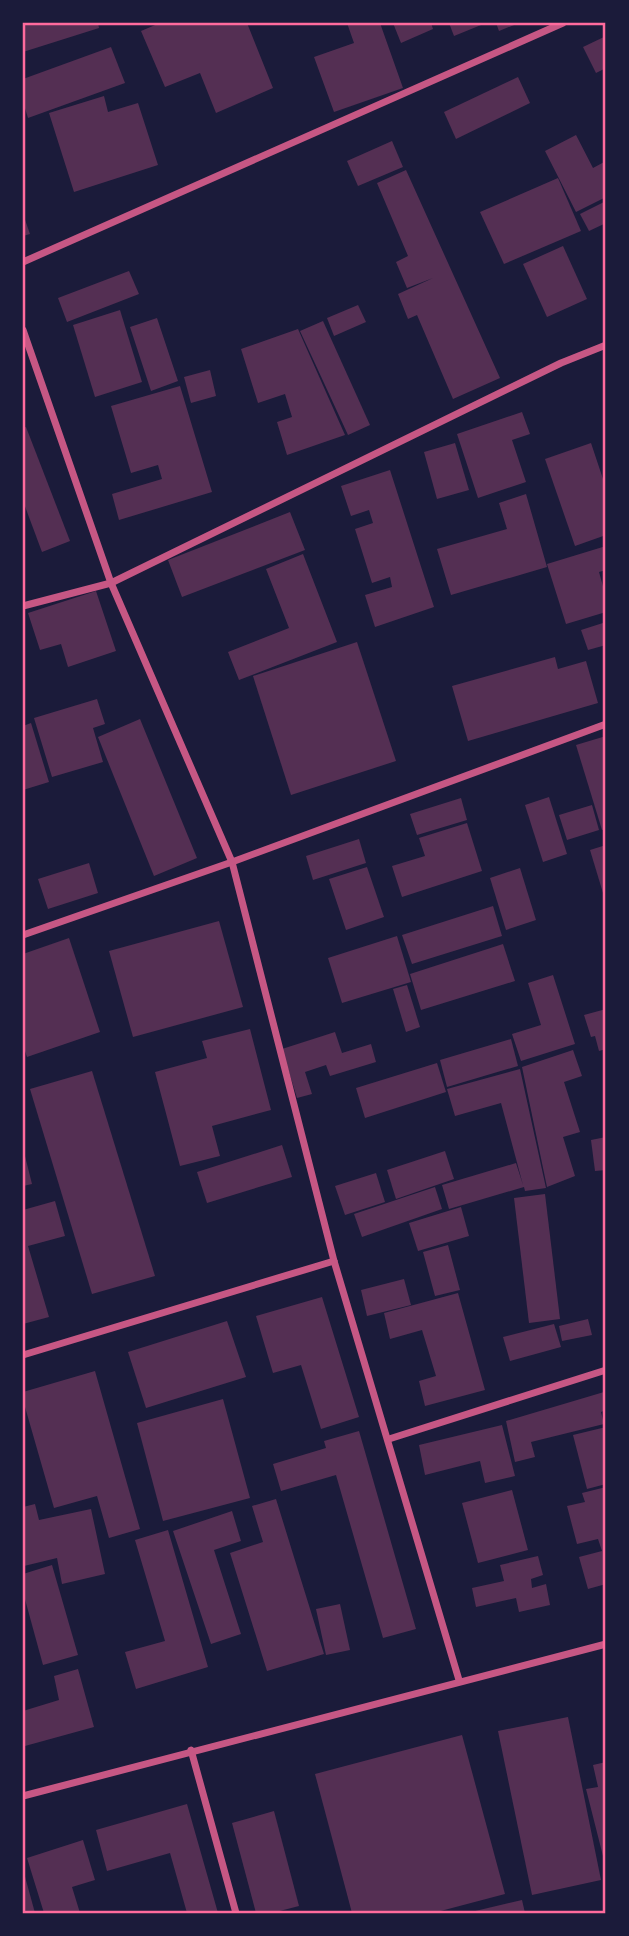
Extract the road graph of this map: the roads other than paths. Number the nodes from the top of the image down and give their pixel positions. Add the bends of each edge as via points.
1 (563, 23) edge
2 (23, 262) edge
3 (23, 330) edge
4 (606, 345) edge
5 (111, 583) junction
6 (23, 606) edge
7 (606, 724) edge
8 (232, 862) junction
9 (23, 935) edge
10 (334, 1261) junction
11 (23, 1356) edge
12 (606, 1370) edge
13 (389, 1439) junction
14 (606, 1644) edge
15 (459, 1680) junction
16 (191, 1750) junction
17 (23, 1796) edge
18 (236, 1913) edge

1 - 2 street
3 - 5 street
4 - 5 street
5 - 6 street
5 - 8 street
7 - 8 street
8 - 9 street
8 - 10 street
10 - 11 street
10 - 13 street
12 - 13 street
13 - 15 street
14 - 15 street
15 - 16 street
16 - 17 street
16 - 18 street

